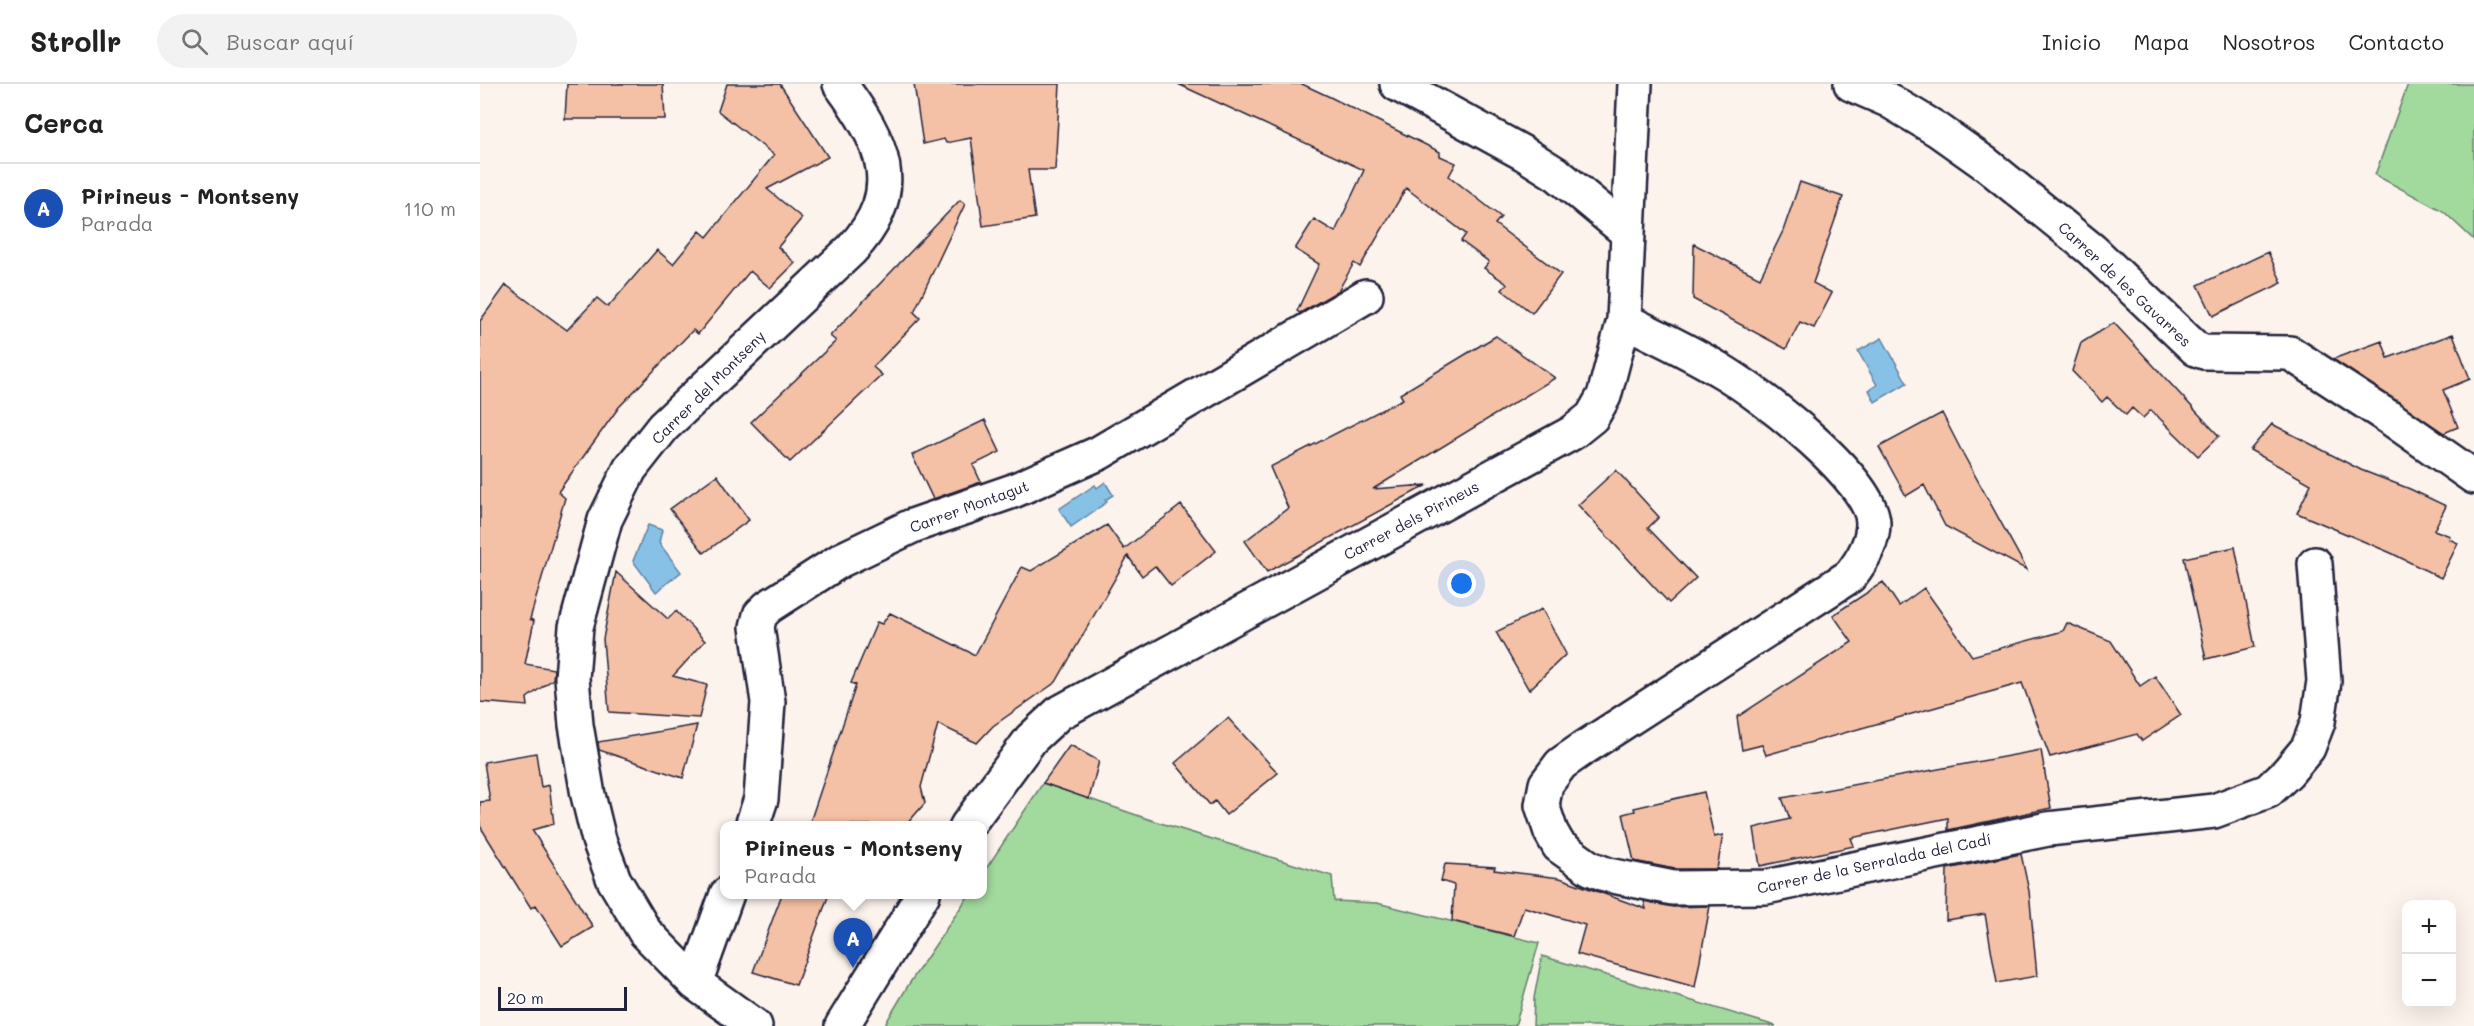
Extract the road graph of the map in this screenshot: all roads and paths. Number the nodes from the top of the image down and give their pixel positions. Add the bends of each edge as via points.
1 (840, 84) edge
2 (1397, 84) edge
3 (1635, 84) edge
4 (1851, 84) edge
5 (1627, 232) junction
6 (1366, 296) dead end
7 (1624, 320) junction
8 (2474, 477) edge
9 (2315, 564) dead end
10 (753, 821) edge
11 (970, 821) edge
12 (725, 899) edge
13 (920, 899) edge
14 (695, 983) junction
15 (755, 1026) edge
16 (842, 1026) edge

1 - 14 street, Carrer del Montseny via 879,148 884,175 881,207 867,233 851,250 663,427 630,469 606,520 576,627 572,678 576,725 599,840 614,880 645,932
2 - 5 street via 1523,153
3 - 5 street, Carrer dels Pirineus
4 - 8 street, Carrer de les Gavarres via 1888,100 1986,164 2092,250 2196,349 2290,353
5 - 7 street, Carrer dels Pirineus
6 - 10 street, Carrer Montagut via 1099,453 1013,491 912,526 841,560 768,607 760,615 757,627 768,702 761,799
7 - 9 street, Carrer de la Serralada del Cadí via 1725,373 1783,415 1852,479 1867,499 1873,522 1862,562 1850,576 1561,764 1546,784 1542,805 1551,832 1559,846 1590,868 1608,875 1673,888 1766,887 2049,829 2214,811 2268,791 2308,748 2318,722 2324,681
7 - 11 street, Carrer dels Pirineus via 1604,396 1592,417 1572,433 1059,713 1031,740
12 - 14 street
13 - 16 street
14 - 15 street, Carrer del Montseny

